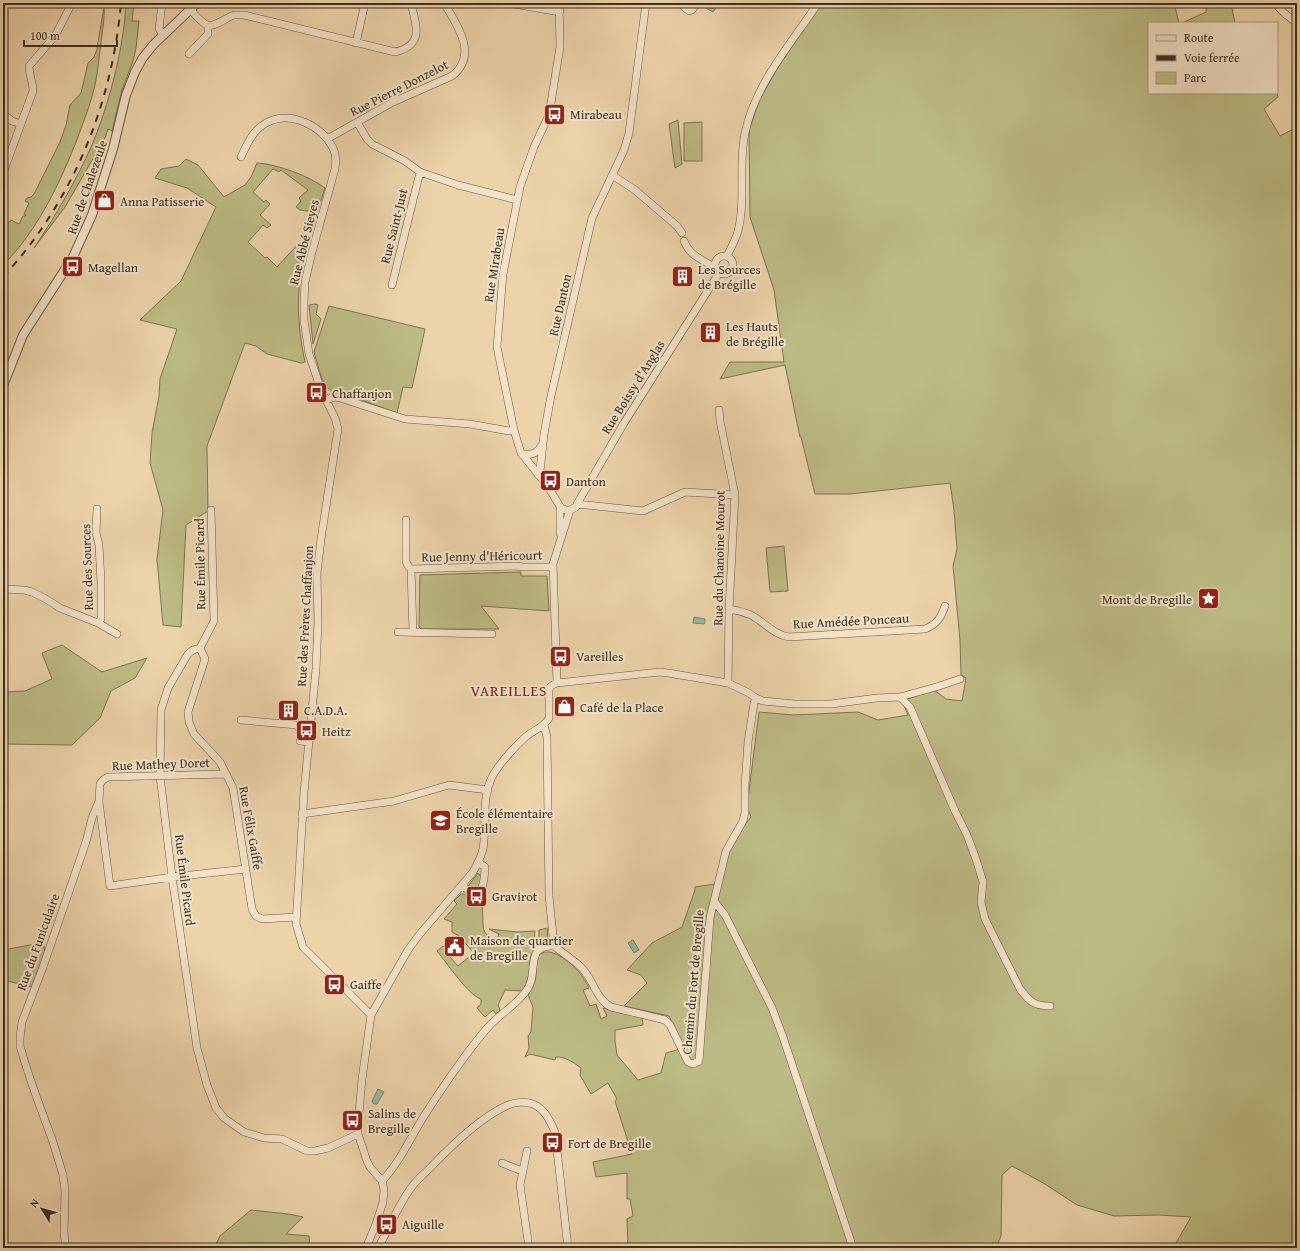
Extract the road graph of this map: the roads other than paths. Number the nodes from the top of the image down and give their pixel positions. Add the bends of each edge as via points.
1 (72, 3) edge
2 (162, 3) edge
3 (197, 3) edge
4 (365, 3) edge
5 (411, 3) edge
6 (444, 3) edge
7 (509, 3) edge
8 (559, 3) edge
9 (646, 3) edge
10 (684, 3) edge
11 (697, 3) edge
12 (818, 3) edge
13 (1275, 3) edge
14 (190, 10) junction
15 (560, 11) junction
16 (1297, 23) edge
17 (208, 26) junction
18 (163, 34) junction
19 (356, 43) junction
20 (189, 54) dead end
21 (3, 114) edge
22 (357, 122) junction
23 (21, 124) junction
24 (327, 139) junction
25 (241, 157) dead end
26 (420, 172) junction
27 (3, 173) edge
28 (612, 175) junction
29 (517, 200) junction
30 (682, 233) dead end
31 (684, 241) dead end
32 (727, 256) junction
33 (716, 270) junction
34 (392, 285) dead end
35 (309, 354) joint
36 (3, 386) edge
37 (327, 400) junction
38 (719, 410) dead end
39 (514, 430) junction
40 (542, 444) junction
41 (521, 454) junction
42 (538, 475) junction
43 (735, 495) junction
44 (578, 504) junction
45 (98, 508) dead end
46 (565, 509) junction
47 (211, 510) dead end
48 (406, 520) dead end
49 (558, 545) junction
50 (553, 567) junction
51 (411, 569) junction
52 (3, 589) edge
53 (945, 606) dead end
54 (729, 609) junction
55 (98, 624) junction
56 (398, 632) dead end
57 (413, 632) junction
58 (117, 634) dead end
59 (492, 634) dead end
60 (200, 648) junction
61 (960, 679) dead end
62 (557, 683) junction
63 (728, 684) junction
64 (900, 697) junction
65 (756, 698) junction
66 (241, 720) dead end
67 (544, 724) junction
68 (309, 742) junction
69 (226, 774) junction
70 (160, 776) junction
71 (100, 784) joint
72 (488, 790) junction
73 (99, 801) junction
74 (302, 814) junction
75 (478, 862) junction
76 (246, 869) junction
77 (172, 877) junction
78 (462, 886) junction
79 (714, 901) junction
80 (296, 917) junction
81 (554, 946) junction
82 (1050, 1006) dead end
83 (371, 1015) junction
84 (358, 1134) junction
85 (527, 1151) dead end
86 (502, 1163) dead end
87 (522, 1171) junction
88 (382, 1181) junction
89 (66, 1248) edge
90 (366, 1248) edge
91 (378, 1248) edge
92 (529, 1248) edge
93 (568, 1248) edge
94 (854, 1248) edge

1 - 23 street via 54,36 30,66 32,91
2 - 18 street via 159,29
3 - 14 street, Rue de Chalezeule
4 - 19 street
5 - 19 street via 417,31 411,44 404,50 395,52
6 - 22 street, Rue Pierre Donzelot via 464,42 464,58 457,72
7 - 15 street
8 - 15 street, Rue Mirabeau
9 - 28 street, Rue Danton via 629,133
10 - 11 street via 684,7 689,11 694,9
12 - 32 street via 779,58 748,120 742,150 740,219 738,231
13 - 16 street
14 - 17 street
14 - 18 street, Rue de Chalezeule
15 - 29 street, Rue Mirabeau via 560,47 550,115 534,146
17 - 19 street via 235,15 244,15
17 - 20 street via 208,34
18 - 36 street, Rue de Chalezeule via 142,59 131,82 113,149 84,235 63,274 23,335
21 - 23 street
22 - 24 street, Rue Pierre Donzelot
22 - 26 street via 372,144
23 - 27 street
24 - 25 street via 316,128 293,118 276,119 266,123 250,138
24 - 35 street, Rue Abbé Sieyes via 336,159 305,282 304,320
26 - 29 street
26 - 34 street, Rue Saint-Just
28 - 30 street via 640,194
28 - 40 street, Rue Danton via 592,218
29 - 39 street, Rue Mirabeau via 503,274 497,347
31 - 33 street via 695,256
32 - 33 street via 723,255 715,260
32 - 33 street via 733,262 731,271 726,274
33 - 44 street, Rue Boissy d'Anglas
35 - 37 street, Rue des Frères Chaffanjon
37 - 39 street via 340,398 404,419
37 - 68 street, Rue des Frères Chaffanjon via 335,418 338,435 317,573 316,669
38 - 43 street, Rue du Chanoine Mourot
39 - 41 street, Rue Mirabeau
40 - 41 street via 533,454
40 - 42 street, Rue Danton
41 - 42 street, Rue Mirabeau
42 - 46 street, Rue Mirabeau
43 - 44 street via 685,492 644,511
43 - 54 street, Rue du Chanoine Mourot
44 - 46 street, Rue Boissy d'Anglas via 576,507
45 - 55 street, Rue des Sources via 96,533 101,582
46 - 49 street
46 - 49 street
47 - 60 street, Rue Émile Picard via 214,621
48 - 51 street, Rue Jenny d'Héricourt via 406,561
49 - 50 street
50 - 51 street, Rue Jenny d'Héricourt
50 - 62 street
51 - 57 street, Rue Jenny d'Héricourt
52 - 55 street, Rue des Sources via 32,592 60,608
53 - 54 street, Rue Amédée Ponceau via 938,621 925,629 789,638 774,632 748,614
54 - 63 street, Rue du Chanoine Mourot
55 - 58 street, Rue des Sources
56 - 57 street
57 - 59 street
60 - 69 street, Rue Félix Gaiffe via 205,659 188,712 189,722 194,734 220,762
60 - 70 street, Rue Émile Picard via 188,654 168,688 163,703
61 - 64 street
62 - 63 street via 660,672
62 - 67 street via 549,687 549,718
63 - 65 street
64 - 65 street via 831,704 795,704
64 - 82 street via 910,707 967,835 983,882 981,902 985,920 1024,994 1038,1006
65 - 79 street via 748,742 746,812 726,851
66 - 68 street via 297,725 300,730 300,741
67 - 72 street via 527,736 502,763 493,775
67 - 81 street via 549,896
68 - 74 street, Rue des Frères Chaffanjon
69 - 70 street, Rue Mathey Doret
69 - 76 street, Rue Félix Gaiffe via 232,788
70 - 71 street, Rue Mathey Doret via 108,777
70 - 77 street, Rue Émile Picard
71 - 73 street, Rue du Funiculaire
72 - 74 street via 449,785 394,801
72 - 75 street via 482,850
73 - 77 street via 110,886
73 - 89 street, Rue du Funiculaire via 53,941 22,1022 20,1038 25,1063 63,1175
74 - 80 street, Rue des Frères Chaffanjon
75 - 78 street
75 - 78 street via 485,867 484,885 478,892
76 - 77 street
76 - 80 street, Rue Félix Gaiffe via 252,909 256,916 262,919
77 - 84 street, Rue Émile Picard via 197,1048 216,1108 224,1118 244,1132 264,1138 282,1139 307,1150 328,1148
78 - 83 street via 408,950
79 - 81 street, Chemin du Fort de Bregille via 710,918 700,1057 693,1064 685,1060 668,1022 611,1007 605,1003 582,968
79 - 94 street, Chemin du Fort de Bregille via 725,916 772,1008
80 - 83 street, Rue des Frères Chaffanjon via 303,947
81 - 88 street via 542,948 535,954 531,984 526,992 491,1024 476,1042 428,1109 391,1172
83 - 84 street
84 - 88 street via 367,1161
85 - 87 street
86 - 87 street
87 - 92 street via 520,1185
88 - 90 street via 383,1202
91 - 93 street via 393,1216 414,1184 444,1152 477,1124 507,1105 519,1102 532,1104 542,1110 549,1118 554,1132

